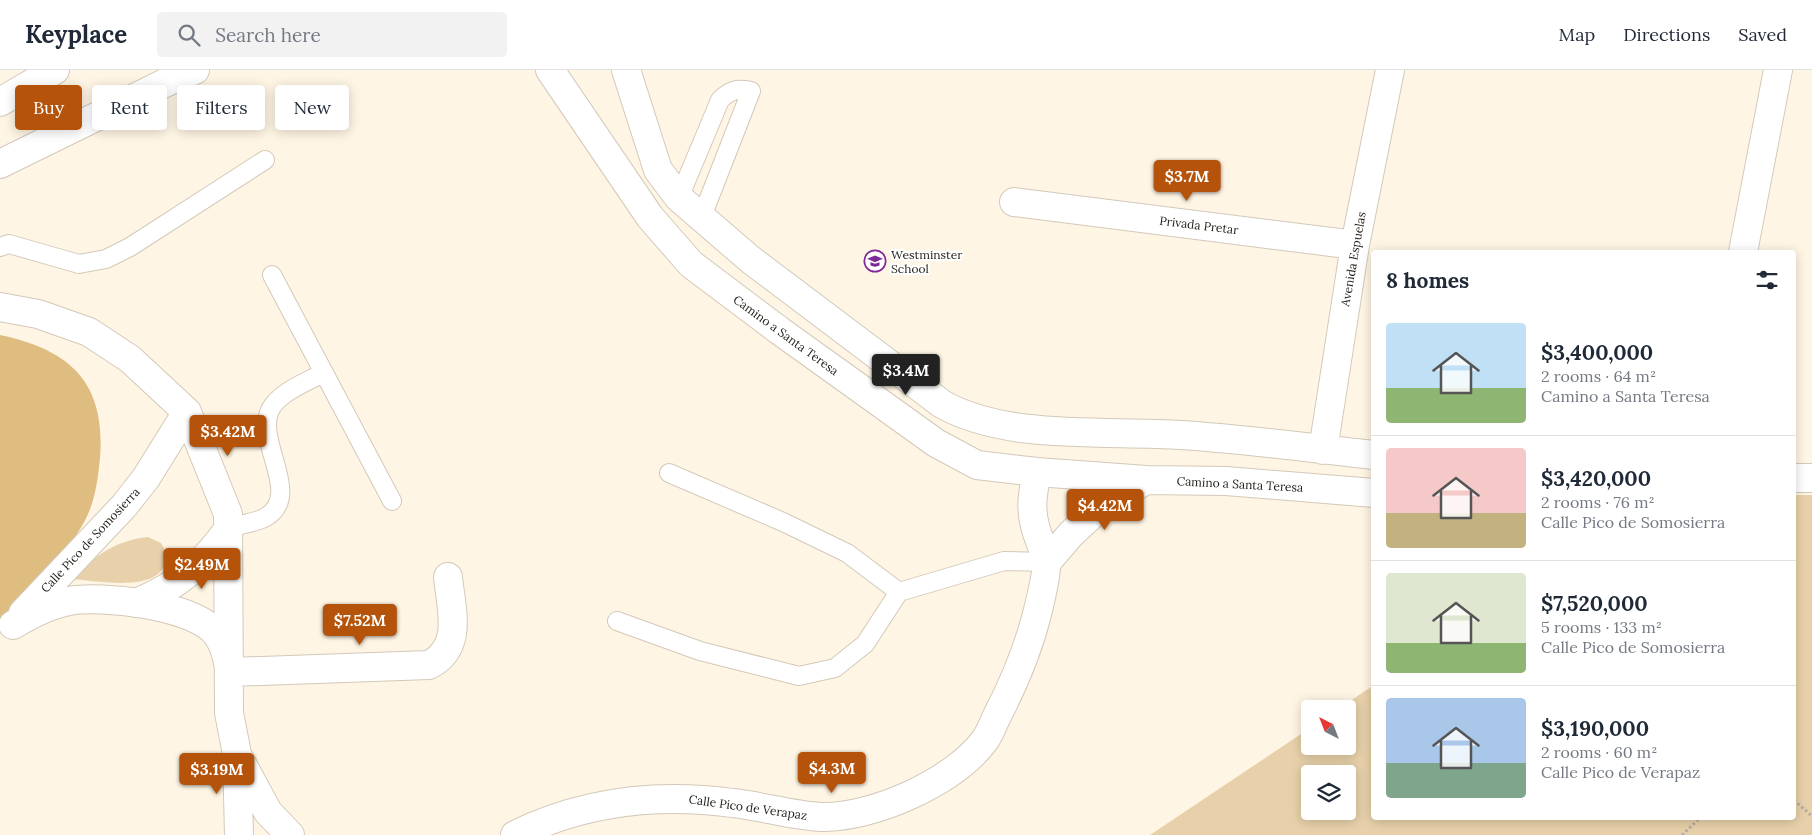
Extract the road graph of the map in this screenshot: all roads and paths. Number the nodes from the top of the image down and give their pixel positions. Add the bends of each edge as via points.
1 (55, 70) edge
2 (195, 70) edge
3 (550, 70) edge
4 (626, 70) edge
5 (1390, 70) edge
6 (1778, 70) edge
7 (0, 102) edge
8 (265, 160) dead end
9 (0, 164) edge
10 (679, 198) junction
11 (1014, 202) dead end
12 (701, 219) junction
13 (1355, 245) junction
14 (0, 247) edge
15 (1743, 250) edge
16 (272, 275) dead end
17 (0, 306) edge
18 (323, 373) junction
19 (187, 412) junction
20 (1323, 450) junction
21 (1371, 455) edge
22 (1037, 472) junction
23 (669, 473) dead end
24 (1796, 478) edge
25 (1812, 478) edge
26 (1146, 480) junction
27 (1371, 493) edge
28 (392, 501) dead end
29 (229, 528) junction
30 (1047, 562) junction
31 (448, 577) dead end
32 (899, 592) junction
33 (136, 604) junction
34 (616, 622) dead end
35 (6, 631) edge
36 (230, 672) junction
37 (237, 754) junction
38 (1796, 802) edge
39 (1812, 816) edge
40 (1698, 820) edge
41 (239, 835) edge
42 (290, 835) edge
43 (515, 835) edge
44 (1682, 835) edge

1 - 7 street
2 - 9 street
3 - 22 street, Camino a Santa Teresa via 650,217 692,264 936,443 977,464
4 - 10 street via 658,170
5 - 13 street, Avenida Espuelas
6 - 15 street
8 - 14 lane via 106,259 80,264 9,244
10 - 12 street
10 - 12 lane via 720,100 729,91 751,91
11 - 13 street, Privada Pretar
12 - 20 street via 751,260 959,414 1016,427 1181,435
13 - 20 street, Avenida Espuelas
16 - 18 lane
17 - 19 street via 38,314 89,332 130,359
18 - 28 lane
18 - 29 lane via 281,397 270,409 266,426 281,491 278,505 266,517
19 - 29 street via 228,514
19 - 35 street, Calle Pico de Somosierra via 124,506
20 - 21 street
22 - 26 street, Camino a Santa Teresa
22 - 30 street, Calle Pico de Verapaz via 1031,500
23 - 32 lane via 847,553
24 - 25 street
26 - 27 street, Camino a Santa Teresa via 1226,481
26 - 30 street, Calle Pico de Verapaz via 1098,509
29 - 33 street via 188,575
29 - 36 street
30 - 32 lane via 1004,561
30 - 43 street, Calle Pico de Verapaz via 1037,614 1017,678 984,741 955,768 907,797 870,810 822,817 702,799 638,799 576,811
31 - 36 street via 452,639 444,654 429,665
32 - 34 lane via 865,644 835,668 800,676 700,651
33 - 35 street via 70,601 30,614
33 - 36 street via 182,612 203,621 223,644
36 - 37 street via 229,713
37 - 41 street
37 - 42 street via 268,812
38 - 39 path
40 - 44 path

